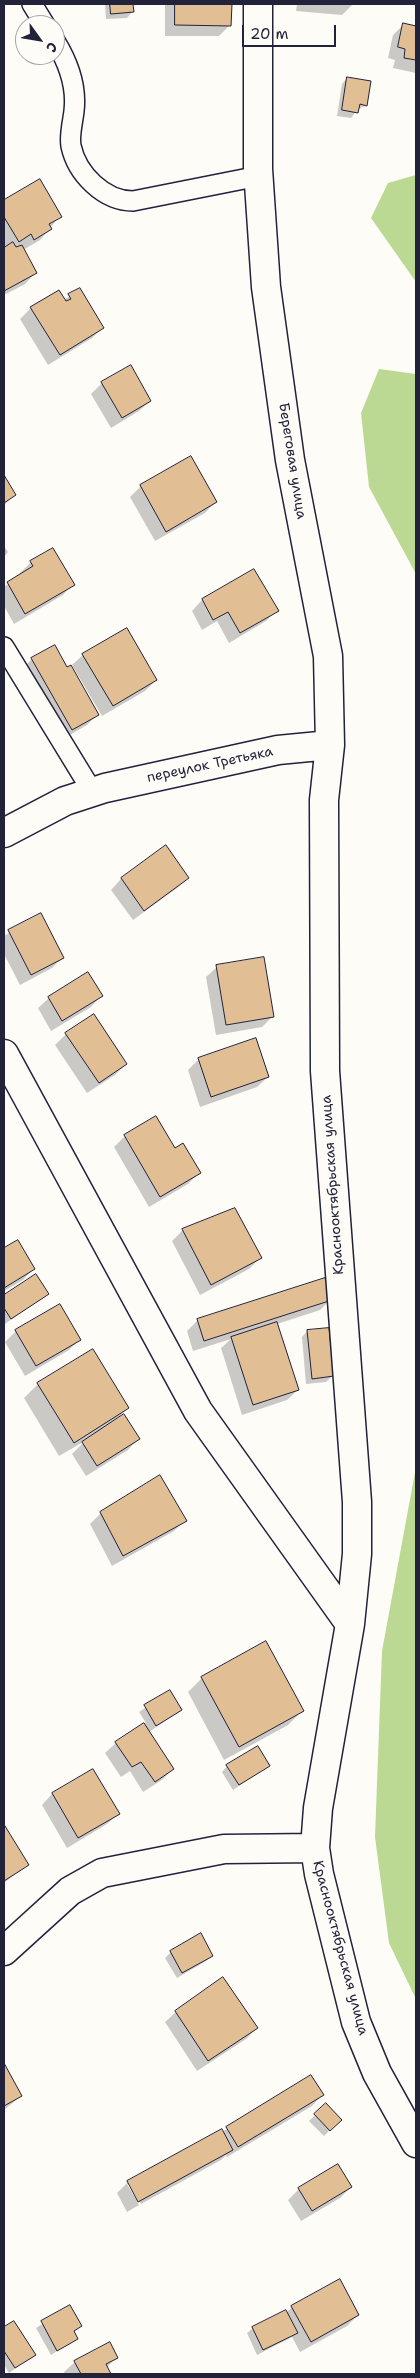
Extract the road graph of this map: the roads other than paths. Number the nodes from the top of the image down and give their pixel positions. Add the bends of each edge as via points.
1 (32, 4) edge
2 (258, 4) edge
3 (39, 15) edge
4 (65, 57) edge
5 (259, 176) junction
6 (4, 647) edge
7 (330, 745) junction
8 (92, 791) junction
9 (4, 833) edge
10 (4, 1054) edge
11 (350, 1624) junction
12 (315, 1848) junction
13 (4, 1951) edge
14 (416, 2143) edge

1 - 3 lane
2 - 5 street, Береговая улица
4 - 5 lane via 75,97 70,144 85,174 102,192 133,202
5 - 7 street, Береговая улица via 266,287 290,460 328,656
6 - 8 lane
7 - 8 street, переулок Третьяка via 278,750
7 - 11 street, Краснооктябрьская улица via 324,800 325,1071 357,1502 357,1554
8 - 9 street, переулок Третьяка via 65,801
10 - 11 street via 198,1411
11 - 12 street, Краснооктябрьская улица via 318,1808
12 - 13 street via 224,1850 102,1873 70,1891
12 - 14 street, Краснооктябрьская улица via 356,2022 378,2073

